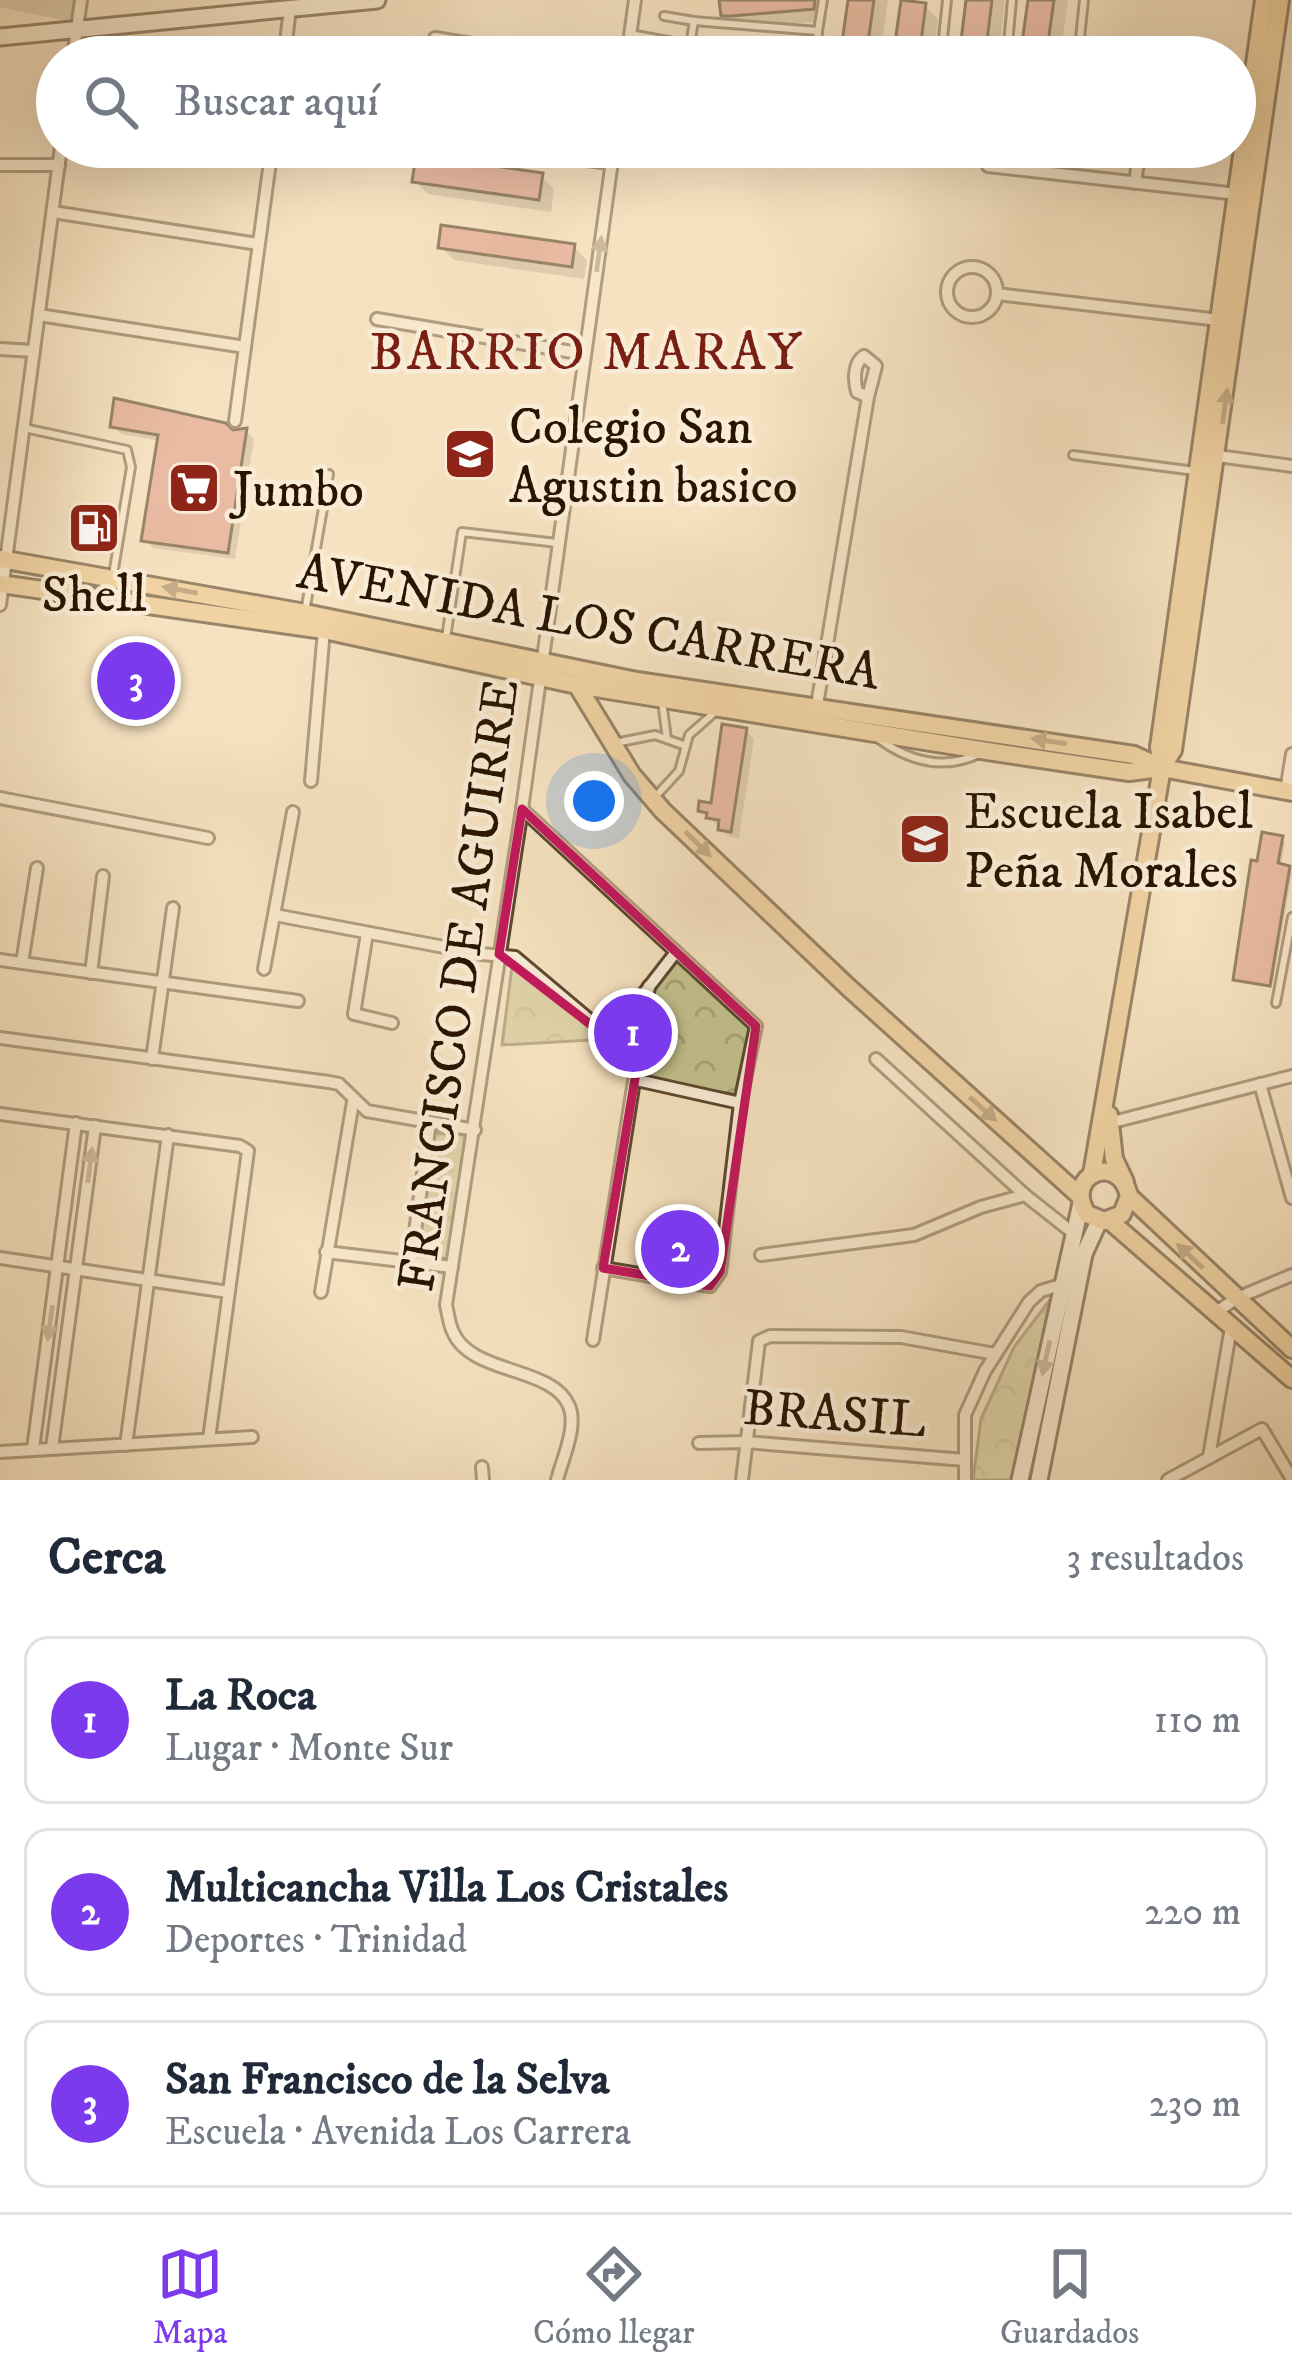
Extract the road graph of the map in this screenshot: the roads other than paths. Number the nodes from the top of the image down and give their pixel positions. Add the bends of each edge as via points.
1 (81, 0) edge
2 (377, 0) edge
3 (635, 0) edge
4 (823, 0) edge
5 (947, 0) edge
6 (1012, 0) edge
7 (1084, 0) edge
8 (1264, 0) edge
9 (1280, 0) edge
10 (265, 6) edge
11 (290, 9) junction
12 (664, 16) dead end
13 (694, 21) junction
14 (76, 30) junction
15 (818, 31) junction
16 (630, 34) joint
17 (75, 36) edge
18 (287, 36) edge
19 (641, 36) edge
20 (692, 36) edge
21 (818, 36) edge
22 (943, 36) edge
23 (1009, 36) edge
24 (1080, 36) edge
25 (0, 37) edge
26 (1256, 60) edge
27 (1256, 147) edge
28 (0, 165) edge
29 (36, 165) edge
30 (59, 168) edge
31 (269, 168) edge
32 (612, 168) edge
33 (1005, 168) edge
34 (1137, 168) edge
35 (1241, 168) edge
36 (1253, 168) edge
37 (1135, 183) junction
38 (1238, 194) junction
39 (53, 212) junction
40 (258, 244) junction
41 (997, 294) junction
42 (39, 315) junction
43 (377, 319) dead end
44 (1220, 320) junction
45 (244, 347) junction
46 (0, 349) edge
47 (34, 351) junction
48 (584, 354) junction
49 (868, 397) dead end
50 (235, 422) dead end
51 (24, 428) junction
52 (1073, 455) dead end
53 (1205, 460) junction
54 (1292, 466) edge
55 (329, 474) dead end
56 (558, 544) junction
57 (3, 559) edge
58 (113, 579) junction
59 (2, 584) edge
60 (0, 605) edge
61 (305, 613) junction
62 (324, 630) junction
63 (446, 641) junction
64 (541, 669) junction
65 (577, 685) junction
66 (662, 698) junction
67 (817, 705) junction
68 (720, 707) junction
69 (667, 739) junction
70 (615, 743) junction
71 (686, 746) junction
72 (1292, 754) edge
73 (1162, 768) junction
74 (311, 781) dead end
75 (1289, 791) edge
76 (0, 798) edge
77 (653, 799) junction
78 (522, 809) junction
79 (293, 812) dead end
80 (208, 838) dead end
81 (38, 868) dead end
82 (103, 876) dead end
83 (173, 908) dead end
84 (275, 915) junction
85 (1292, 917) edge
86 (367, 933) junction
87 (676, 952) junction
88 (499, 954) junction
89 (0, 960) edge
90 (22, 963) junction
91 (264, 969) dead end
92 (91, 973) junction
93 (163, 983) junction
94 (649, 986) junction
95 (298, 1001) dead end
96 (1276, 1003) dead end
97 (392, 1023) dead end
98 (610, 1037) junction
99 (0, 1038) edge
100 (152, 1059) junction
101 (876, 1059) dead end
102 (637, 1073) junction
103 (1292, 1076) edge
104 (1108, 1084) junction
105 (1260, 1084) junction
106 (353, 1102) junction
107 (740, 1102) junction
108 (0, 1114) edge
109 (76, 1123) junction
110 (430, 1123) junction
111 (1109, 1123) junction
112 (95, 1126) junction
113 (475, 1130) junction
114 (168, 1136) junction
115 (1093, 1174) junction
116 (1128, 1190) junction
117 (1025, 1195) junction
118 (1292, 1198) edge
119 (1080, 1199) junction
120 (1104, 1221) junction
121 (1073, 1233) junction
122 (326, 1252) junction
123 (761, 1256) dead end
124 (0, 1258) edge
125 (411, 1261) junction
126 (58, 1265) junction
127 (452, 1267) junction
128 (76, 1268) junction
129 (603, 1268) junction
130 (1292, 1274) edge
131 (148, 1281) junction
132 (1061, 1285) junction
133 (227, 1292) junction
134 (321, 1292) dead end
135 (1237, 1298) junction
136 (1215, 1313) junction
137 (1231, 1327) junction
138 (593, 1340) dead end
139 (1292, 1348) edge
140 (995, 1354) junction
141 (1292, 1379) edge
142 (252, 1436) dead end
143 (209, 1439) junction
144 (745, 1442) junction
145 (699, 1443) dead end
146 (127, 1445) junction
147 (52, 1448) junction
148 (33, 1449) junction
149 (0, 1452) edge
150 (1210, 1457) junction
151 (965, 1460) junction
152 (1292, 1479) edge
153 (557, 1480) edge
154 (742, 1480) edge
155 (965, 1480) edge
156 (1020, 1480) edge
157 (1039, 1480) edge
158 (1168, 1480) edge

1 - 14 street
2 - 11 main road
3 - 16 street
4 - 15 lane
5 - 22 lane
6 - 23 lane
7 - 24 lane
8 - 26 main road
27 -> 9 main road
10 - 11 main road
10 - 14 main road
11 - 18 street
12 - 13 lane
13 - 15 lane
13 - 20 lane
14 - 17 street
14 - 25 main road
15 - 21 lane
16 - 19 lane
28 - 29 street
30 - 39 street
31 - 40 street
48 -> 32 street, FRANCISCO DE AGUIRRE
33 - 37 street
34 - 37 street
35 - 38 main road
53 -> 36 main road
37 - 38 street
38 - 44 main road
39 - 40 street
39 - 42 street
40 - 45 street
41 - 41 street via 974,317 959,314 946,295 955,272 976,267 993,278
41 - 44 street
42 - 45 street
42 - 47 street
43 - 48 street
44 - 53 main road
45 - 50 street
46 - 47 street
47 - 51 street
48 - 56 street, FRANCISCO DE AGUIRRE
49 - 67 street
51 - 57 street
51 - 58 lane via 127,450
52 - 53 lane
53 - 54 street
53 - 73 main road via 1173,750
55 - 61 lane
56 - 63 lane via 462,532
56 - 64 street, FRANCISCO DE AGUIRRE
57 - 58 main road, AVENIDA LOS CARRERA
57 - 59 street
61 -> 58 main road, AVENIDA LOS CARRERA
59 - 60 street
59 - 62 main road, AVENIDA LOS CARRERA
61 - 63 main road, AVENIDA LOS CARRERA
62 - 64 main road, AVENIDA LOS CARRERA
62 - 74 street
63 - 64 main road, AVENIDA LOS CARRERA
64 - 65 main road, AVENIDA LOS CARRERA
64 - 67 main road, AVENIDA LOS CARRERA
64 - 78 street, FRANCISCO DE AGUIRRE
65 - 66 main road, AVENIDA LOS CARRERA
65 - 70 main road
66 - 68 main road, AVENIDA LOS CARRERA
66 - 69 lane
73 -> 67 main road, AVENIDA LOS CARRERA via 1134,755
68 - 71 lane
68 - 73 main road, AVENIDA LOS CARRERA via 1129,772
69 - 70 lane
69 - 71 lane
70 - 77 main road
71 - 77 lane via 679,771
72 - 75 street
73 - 75 main road, AVENIDA LOS CARRERA
73 - 104 main road
76 - 80 street
77 -> 119 main road
78 - 87 street
78 - 88 street, FRANCISCO DE AGUIRRE
79 - 84 street
81 - 90 street
82 - 92 street
83 - 93 street
84 - 86 street
84 - 91 street
85 - 96 lane
86 - 88 street
86 - 97 street via 354,1014
87 - 94 street
87 - 107 street via 756,1026
88 - 98 street via 515,957
88 - 113 street, FRANCISCO DE AGUIRRE
89 - 90 street
90 - 92 street
92 - 93 street
93 - 95 street
93 - 100 street
94 - 98 street
94 - 102 street
98 - 102 street
99 - 100 street
100 - 106 street via 329,1082
101 - 117 street
102 - 107 street
102 - 129 street
103 - 105 street
104 - 111 main road
104 - 115 main road
105 - 111 street
105 - 118 street
106 - 110 street
106 - 122 street
107 - 129 street via 720,1272 710,1286
108 - 109 street
109 - 112 street
109 - 126 street
110 - 113 street
110 - 125 street, FRANCISCO DE AGUIRRE
111 - 116 main road
112 - 114 street
128 -> 112 street
113 - 127 street, FRANCISCO DE AGUIRRE
114 - 131 street
114 - 133 street via 249,1154
115 - 116 main road via 1111,1172
115 - 119 main road
116 - 120 main road via 1122,1214
135 -> 116 main road
117 - 121 street
117 - 123 street via 914,1235
119 - 120 main road via 1087,1214
119 - 121 main road
120 - 136 main road
120 - 157 main road via 1084,1254
121 - 132 main road
122 - 125 street
122 - 134 street
124 - 126 street
125 - 127 street
126 - 128 street
126 -> 148 street
127 - 153 street, FRANCISCO DE AGUIRRE via 446,1305 466,1351 554,1388 569,1406
128 - 131 street
128 - 147 street
129 - 138 street
130 - 135 street
131 - 133 street
131 - 146 street
132 - 140 street via 1034,1296
132 -> 156 main road
133 - 143 street
135 - 136 street
135 - 139 main road
136 - 137 main road
137 - 141 main road
137 - 150 street
140 - 144 street via 901,1337 770,1336 759,1341
140 - 151 street via 964,1414
142 - 143 street
143 - 146 street
144 - 145 street, BRASIL
144 - 151 street, BRASIL
144 - 154 street
146 - 147 street
147 - 148 street
148 - 149 street
150 - 152 street via 1262,1429
150 - 158 street
151 - 155 street

